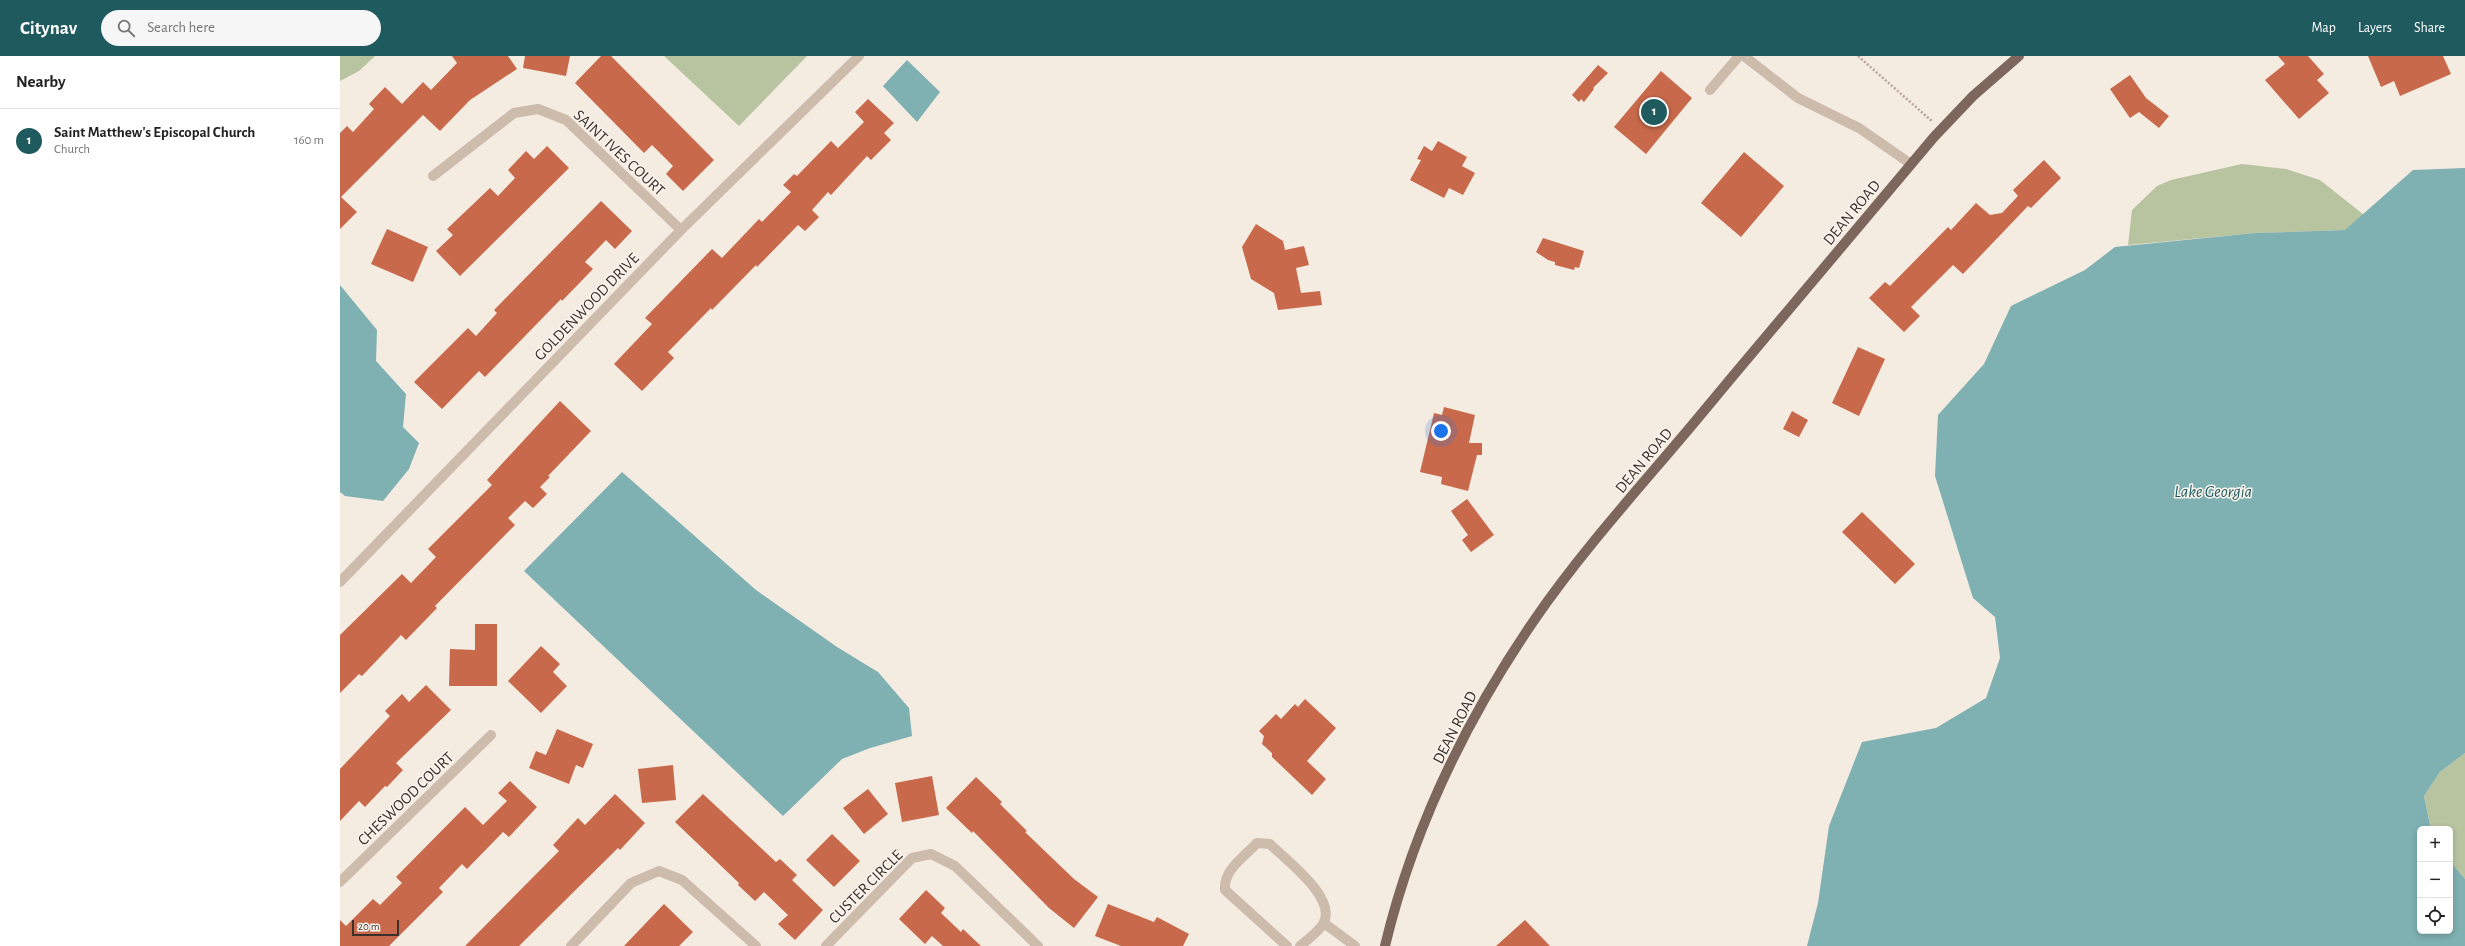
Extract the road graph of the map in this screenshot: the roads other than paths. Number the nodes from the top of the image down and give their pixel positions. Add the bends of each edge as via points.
1 (859, 56) edge
2 (1739, 56) edge
3 (1744, 56) edge
4 (2019, 56) edge
5 (1710, 90) dead end
6 (1911, 164) junction
7 (434, 176) dead end
8 (681, 230) junction
9 (340, 582) edge
10 (491, 735) dead end
11 (340, 882) edge
12 (1324, 923) junction
13 (571, 946) edge
14 (756, 946) edge
15 (826, 946) edge
16 (1038, 946) edge
17 (1287, 946) edge
18 (1300, 946) edge
19 (1355, 946) edge
20 (1385, 946) edge

1 - 8 street, GOLDENWOOD DRIVE
2 - 5 street
3 - 6 street via 1798,98 1859,128
4 - 6 main road, DEAN ROAD via 1973,96 1941,128
6 - 20 main road, DEAN ROAD via 1599,536 1532,624 1483,704 1438,793 1406,873
7 - 8 street, SAINT IVES COURT via 514,113 538,109 566,120
8 - 9 street, GOLDENWOOD DRIVE
10 - 11 street, CHESWOOD COURT
12 - 17 street via 1326,912 1318,890 1270,844 1257,843 1229,872 1224,882 1225,890
12 - 18 street
12 - 19 street
13 - 14 street via 631,883 659,871 682,880
15 - 16 street, CUSTER CIRCLE via 912,858 931,854 954,866

